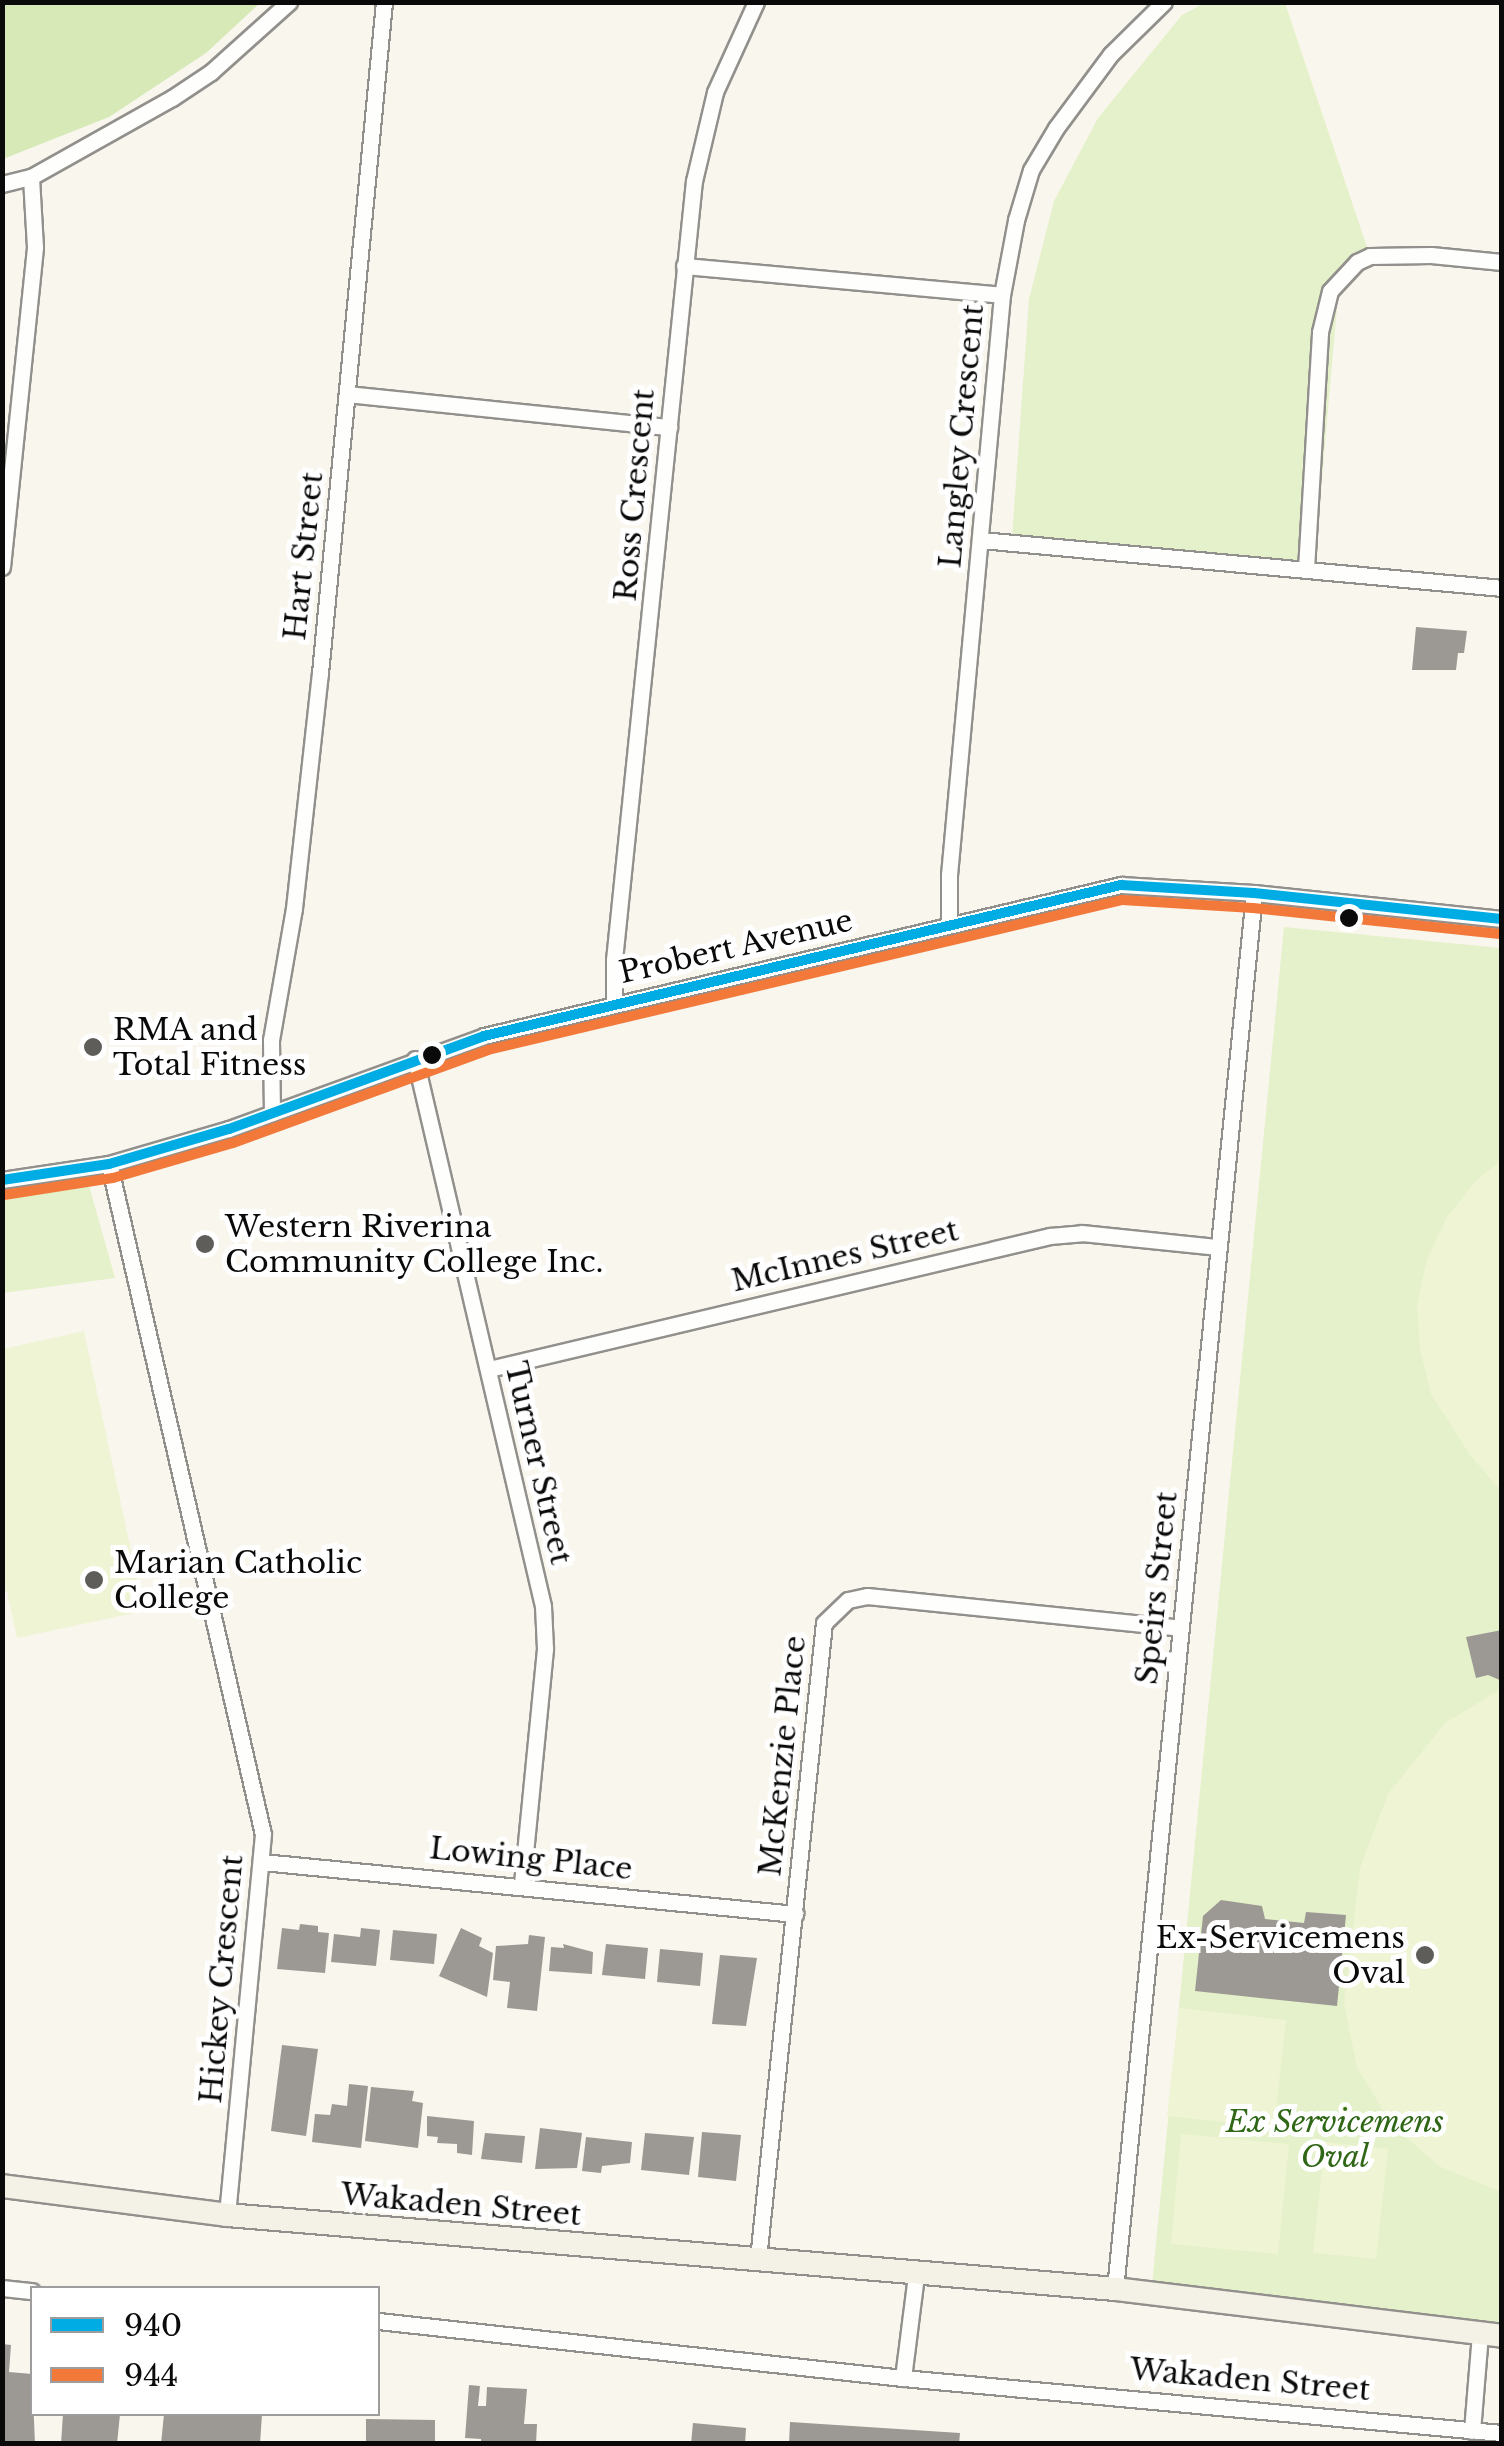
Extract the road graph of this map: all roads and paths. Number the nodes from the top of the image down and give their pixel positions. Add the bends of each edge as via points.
1 (289, 2) edge
2 (384, 2) edge
3 (756, 2) edge
4 (1164, 2) edge
5 (31, 177) junction
6 (2, 184) edge
7 (1502, 262) edge
8 (684, 266) junction
9 (1002, 295) junction
10 (347, 394) junction
11 (669, 428) junction
12 (981, 540) junction
13 (2, 567) edge
14 (1306, 569) junction
15 (1502, 588) edge
16 (1254, 893) junction
17 (1502, 919) edge
18 (949, 924) junction
19 (614, 1004) junction
20 (414, 1059) junction
21 (272, 1113) junction
22 (109, 1164) junction
23 (2, 1180) edge
24 (1218, 1247) junction
25 (489, 1369) junction
26 (1180, 1628) junction
27 (262, 1862) junction
28 (522, 1885) junction
29 (795, 1914) junction
30 (2, 2186) edge
31 (227, 2215) junction
32 (758, 2260) junction
33 (916, 2275) junction
34 (2, 2288) edge
35 (1115, 2289) junction
36 (30, 2290) edge
37 (380, 2321) edge
38 (1491, 2335) edge
39 (903, 2378) junction
40 (1472, 2431) junction
41 (1502, 2433) edge

1 - 5 street via 212,72
2 - 10 street, Hart Street
3 - 8 street, Ross Crescent via 715,92 694,181
4 - 9 street, Langley Crescent via 1111,54 1031,170
5 - 6 street
5 - 13 street via 34,262
7 - 14 street via 1370,256 1330,291 1320,332
8 - 9 street
8 - 11 street, Ross Crescent
9 - 12 street, Langley Crescent
10 - 11 street
10 - 21 street, Hart Street via 294,908 271,1040
11 - 19 street, Ross Crescent
12 - 14 street
12 - 18 street, Langley Crescent via 948,875
14 - 15 street
16 - 17 street, Probert Avenue
16 - 18 street, Probert Avenue via 1121,885
16 - 24 street, Speirs Street
18 - 19 street, Probert Avenue
19 - 20 street, Probert Avenue
20 - 21 street, Probert Avenue
20 - 25 street, Turner Street
21 - 22 street, Probert Avenue
22 - 23 street, Probert Avenue
22 - 27 street, Hickey Crescent via 263,1834
24 - 25 street, McInnes Street via 1050,1236
24 - 26 street, Speirs Street
25 - 28 street, Turner Street via 544,1620
26 - 29 street, McKenzie Place via 866,1596 835,1608 824,1623
26 - 35 street, Speirs Street
27 - 28 street, Lowing Place
27 - 31 street, Hickey Crescent
28 - 29 street, Lowing Place
29 - 32 street, McKenzie Place
30 - 31 main road, Wakaden Street
31 - 32 main road, Wakaden Street
32 - 33 main road, Wakaden Street
33 - 35 main road, Wakaden Street
33 - 39 street
34 - 36 street
35 - 38 main road, Wakaden Street
37 - 39 street, Wakaden Street
38 - 40 street, Wakaden Street
39 - 40 street, Wakaden Street
40 - 41 street, Wakaden Street

